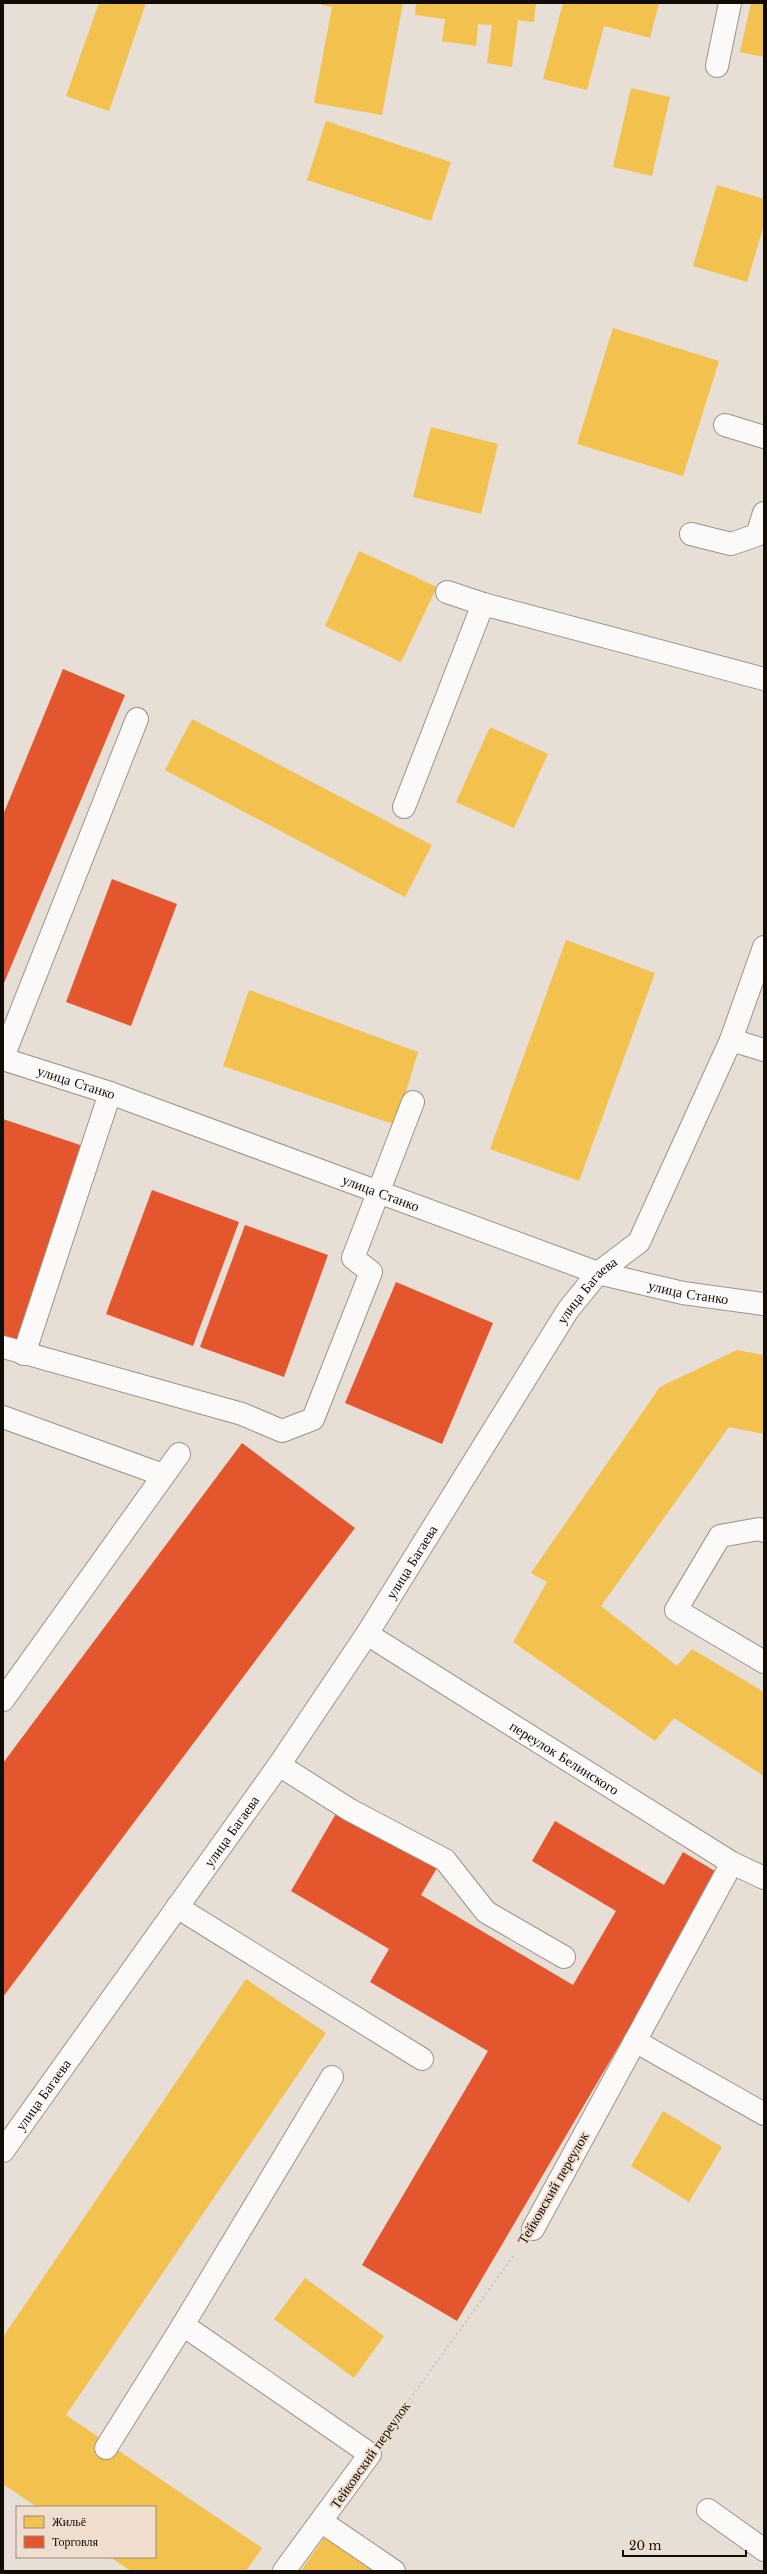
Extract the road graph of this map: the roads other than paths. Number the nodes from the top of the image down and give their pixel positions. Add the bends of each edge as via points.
1 (730, 3) edge
2 (717, 66) dead end
3 (725, 425) dead end
4 (764, 437) edge
5 (764, 512) edge
6 (691, 534) dead end
7 (447, 592) dead end
8 (483, 604) junction
9 (764, 679) edge
10 (137, 719) dead end
11 (404, 807) dead end
12 (764, 947) edge
13 (731, 1040) junction
14 (764, 1050) edge
15 (3, 1058) edge
16 (110, 1093) junction
17 (413, 1102) dead end
18 (379, 1192) junction
19 (598, 1273) junction
20 (764, 1304) edge
21 (3, 1347) edge
22 (24, 1354) junction
23 (3, 1417) edge
24 (179, 1454) dead end
25 (163, 1475) junction
26 (764, 1531) edge
27 (367, 1634) junction
28 (764, 1662) edge
29 (3, 1700) edge
30 (279, 1765) junction
31 (732, 1863) junction
32 (764, 1878) edge
33 (177, 1907) junction
34 (564, 1957) dead end
35 (635, 2041) junction
36 (422, 2059) dead end
37 (332, 2077) dead end
38 (764, 2114) edge
39 (3, 2151) edge
40 (533, 2229) road end
41 (183, 2325) junction
42 (106, 2448) dead end
43 (708, 2510) dead end
44 (322, 2522) junction
45 (764, 2550) edge
46 (284, 2571) edge
47 (394, 2571) edge

1 - 2 street
3 - 4 street
5 - 6 street via 757,535 731,544
7 - 8 street
8 - 9 street
8 - 11 street
10 - 15 street
12 - 13 street, улица Багаева
13 - 14 street
13 - 19 street, улица Багаева via 639,1242
15 - 16 street, улица Станко
16 - 18 street, улица Станко
16 - 22 street
17 - 18 street
18 - 19 street, улица Станко
18 - 22 street via 353,1258 371,1272 313,1418 282,1431 242,1414
19 - 20 street, улица Станко via 683,1293
19 - 27 street, улица Багаева via 568,1310
21 - 22 street
23 - 25 street
24 - 25 street
25 - 29 street
26 - 28 street via 759,1529 720,1536 676,1610
27 - 30 street, улица Багаева
27 - 31 street, переулок Белинского
30 - 33 street, улица Багаева
30 - 34 street via 350,1810 446,1860 486,1912
31 - 32 street, переулок Белинского
31 - 35 street, Тейковский переулок
33 - 36 street
33 - 39 street, улица Багаева
35 - 38 street
35 - 40 street, Тейковский переулок
37 - 41 street
41 - 42 street
41 - 44 street, Тейковский переулок via 370,2454
43 - 45 street
44 - 46 street, Тейковский переулок
44 - 47 street

